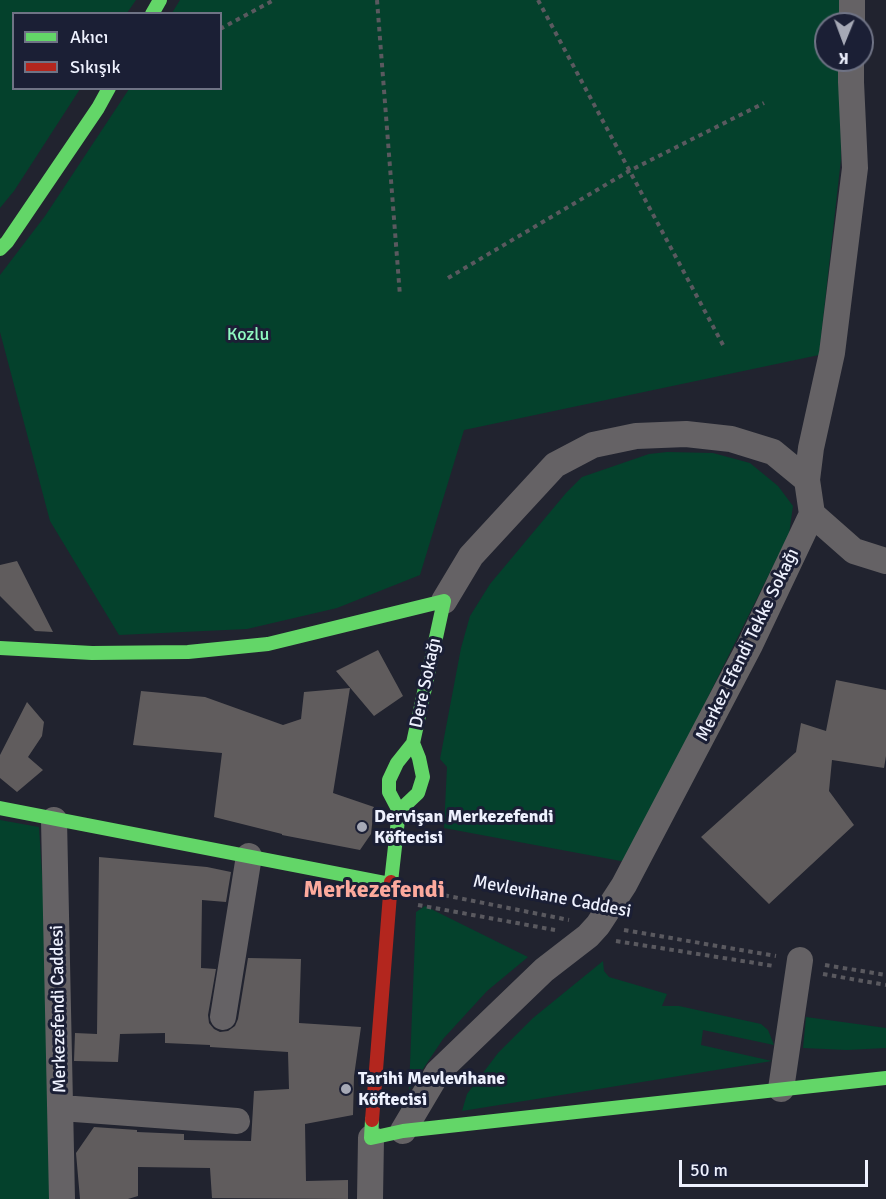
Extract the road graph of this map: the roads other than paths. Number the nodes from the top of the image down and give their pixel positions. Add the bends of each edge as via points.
1 (851, 72) edge
2 (108, 90) edge
3 (0, 249) edge
4 (807, 480) junction
5 (812, 514) junction
6 (886, 561) edge
7 (444, 601) junction
8 (0, 648) edge
9 (412, 743) junction
10 (0, 808) edge
11 (399, 811) junction
12 (54, 820) junction
13 (249, 856) junction
14 (391, 884) junction
15 (799, 965) road end
16 (223, 1017) dead end
17 (886, 1078) edge
18 (781, 1089) junction
19 (61, 1108) junction
20 (237, 1121) dead end
21 (403, 1131) junction
22 (371, 1138) junction
23 (63, 1199) edge
24 (370, 1199) edge

1 - 4 street via 855,168 832,353
2 - 3 street
4 - 5 street
4 - 7 street, Dere Sokağı via 773,452 731,439 636,436 593,446 555,465 471,556
5 - 6 street via 855,550
5 - 21 street, Merkez Efendi Tekke Sokağı via 750,645 624,885 593,931 544,970 438,1072
7 - 8 street via 268,644 189,652 92,653
7 - 9 street, Dere Sokağı
9 - 11 street via 389,780 389,792
9 - 11 street, Dere Sokağı via 423,777 418,794
10 - 12 street
11 - 14 street
12 - 13 street
12 - 19 street, Merkezefendi Caddesi
13 - 14 street
13 - 16 street
14 - 22 street
15 - 18 street
17 - 18 street
18 - 21 street
19 - 20 street
19 - 23 street, Merkezefendi Caddesi
21 - 22 street
22 - 24 street

